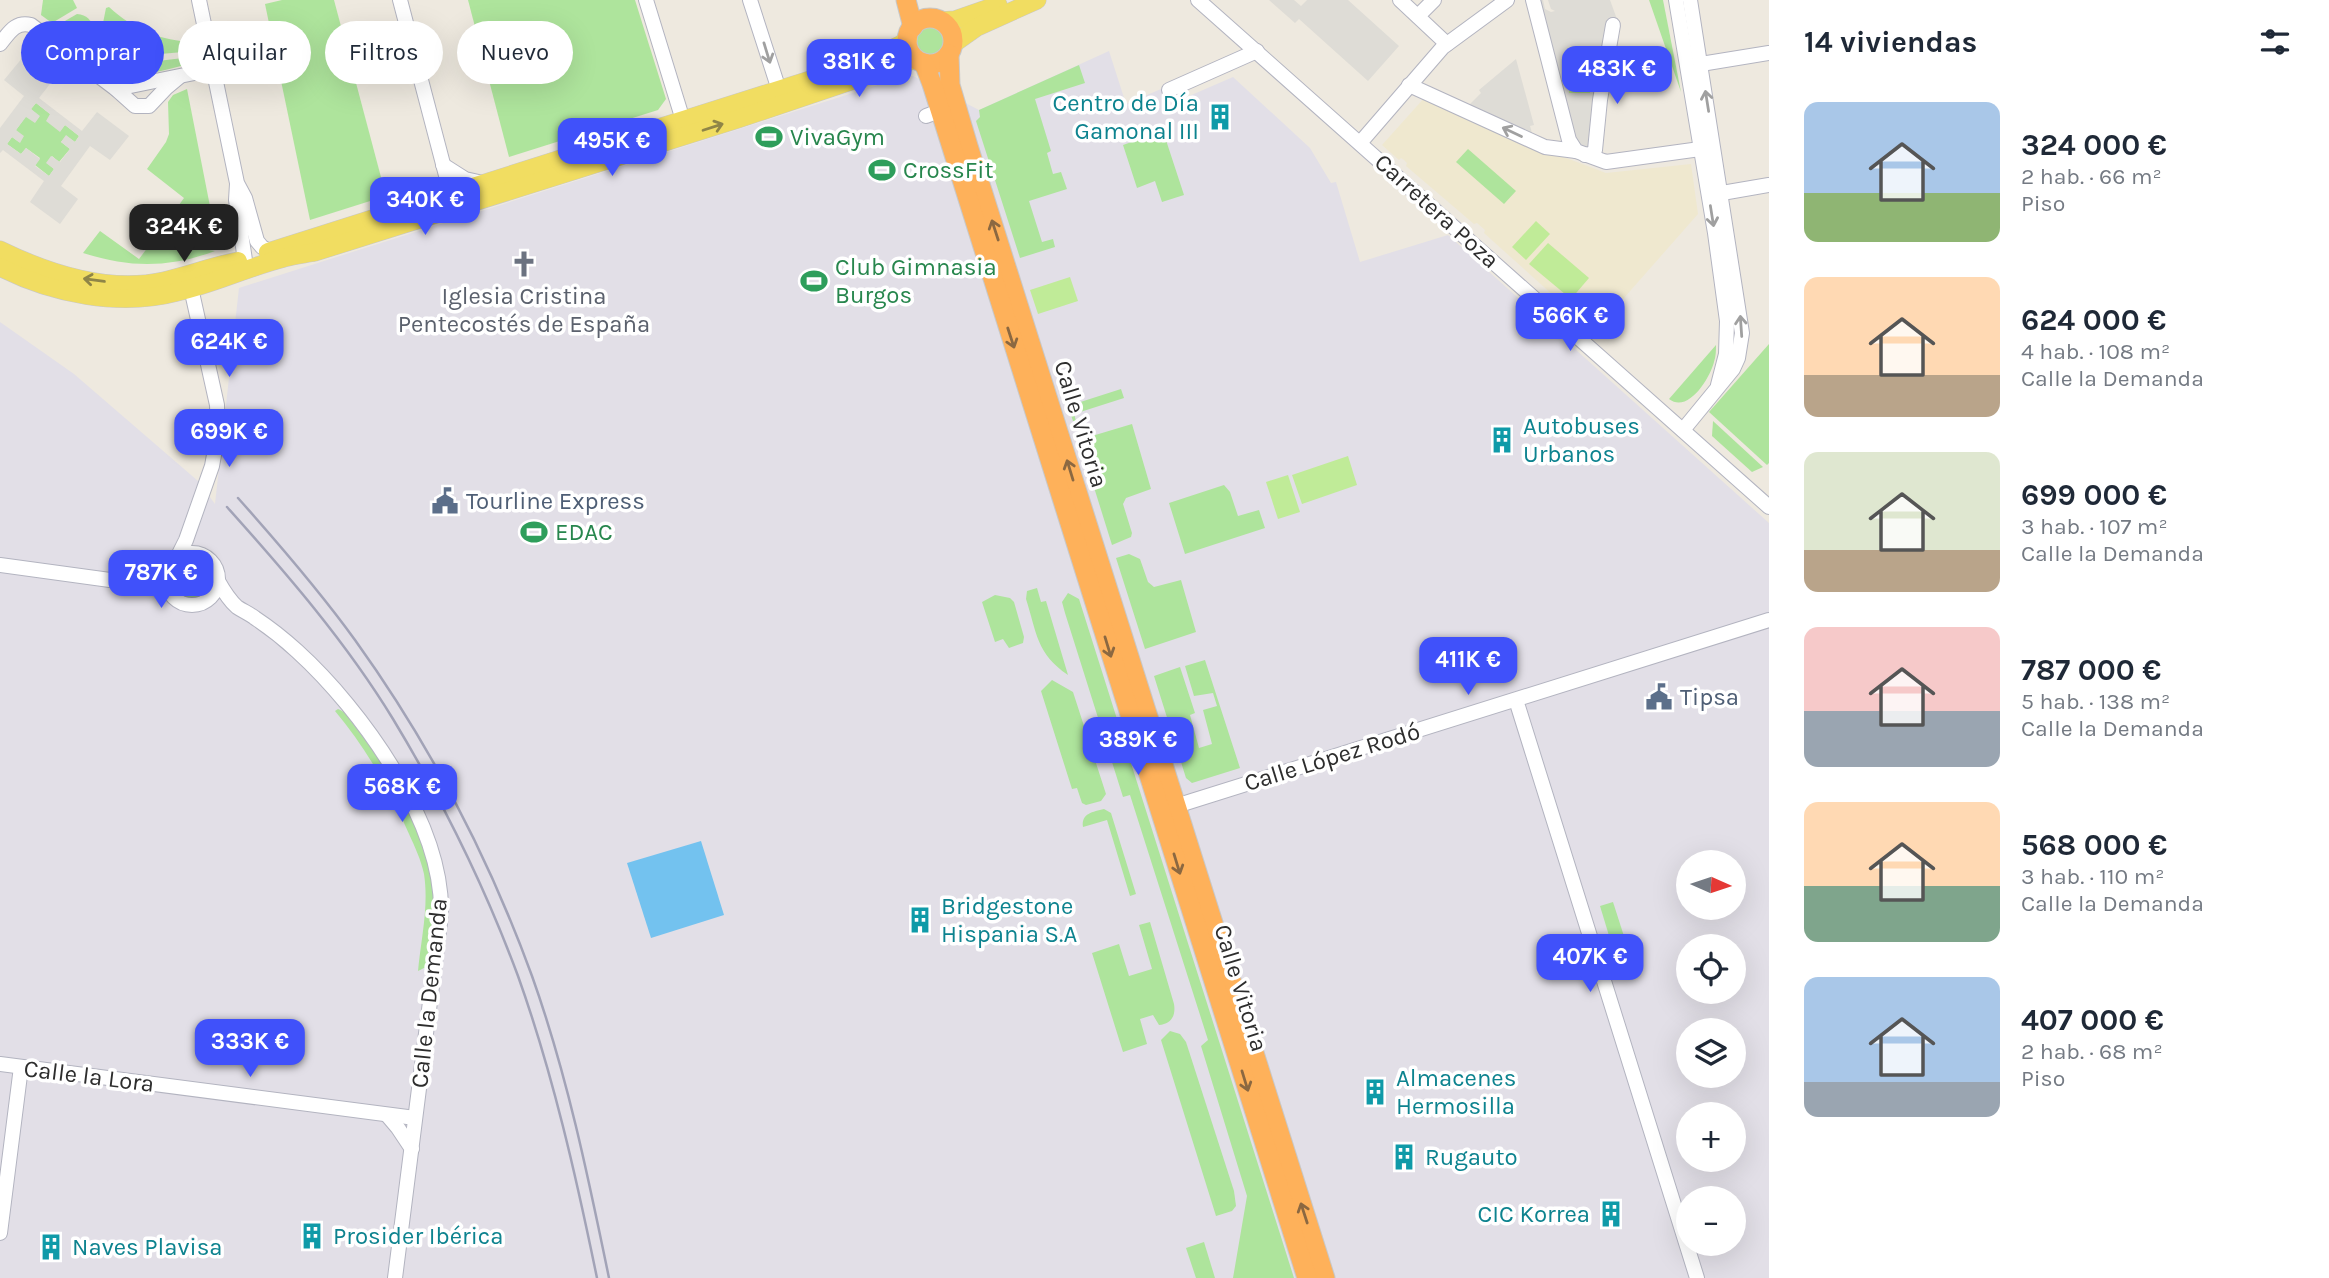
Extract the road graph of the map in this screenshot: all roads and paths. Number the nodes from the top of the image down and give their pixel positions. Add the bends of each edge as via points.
1 (199, 0) edge
2 (400, 0) edge
3 (646, 0) edge
4 (750, 0) edge
5 (906, 0) edge
6 (920, 0) edge
7 (1011, 0) edge
8 (1037, 0) edge
9 (1198, 0) edge
10 (1400, 0) edge
11 (1434, 0) edge
12 (1507, 0) edge
13 (1533, 0) edge
14 (1676, 0) edge
15 (1690, 0) edge
16 (1418, 16) junction
17 (204, 21) edge
18 (1613, 25) dead end
19 (923, 26) junction
20 (0, 44) edge
21 (1447, 44) junction
22 (951, 49) junction
23 (1257, 51) junction
24 (1769, 53) edge
25 (920, 61) junction
26 (1701, 64) junction
27 (178, 78) edge
28 (138, 84) edge
29 (144, 84) edge
30 (217, 84) edge
31 (1409, 85) junction
32 (116, 89) junction
33 (1169, 90) dead end
34 (785, 96) junction
35 (135, 106) junction
36 (685, 128) junction
37 (1360, 143) junction
38 (1700, 149) junction
39 (1581, 153) junction
40 (443, 165) junction
41 (525, 178) junction
42 (237, 183) junction
43 (484, 183) junction
44 (1769, 185) edge
45 (1721, 193) junction
46 (453, 200) junction
47 (423, 202) junction
48 (382, 223) junction
49 (0, 250) edge
50 (271, 252) junction
51 (245, 260) junction
52 (0, 267) edge
53 (181, 292) junction
54 (1718, 386) junction
55 (1683, 430) junction
56 (1769, 507) edge
57 (190, 527) junction
58 (200, 554) junction
59 (178, 556) junction
60 (0, 565) edge
61 (167, 571) junction
62 (218, 581) junction
63 (139, 584) junction
64 (168, 590) junction
65 (207, 600) junction
66 (237, 607) junction
67 (1769, 620) edge
68 (1516, 700) junction
69 (1129, 713) junction
70 (1176, 806) junction
71 (1167, 833) junction
72 (0, 1064) edge
73 (21, 1067) junction
74 (419, 1092) junction
75 (387, 1115) junction
76 (415, 1118) junction
77 (412, 1149) junction
78 (0, 1233) edge
79 (395, 1278) edge
80 (1307, 1278) edge
81 (1325, 1278) edge
82 (1697, 1278) edge

1 - 17 street
2 - 40 street
3 - 36 street
4 -> 34 street
5 - 19 highway
6 - 19 highway
7 - 19 main road via 968,17
8 - 22 main road via 977,27
9 - 23 street, Carretera Poza
10 - 16 street
11 - 16 street
12 - 21 street
13 - 39 street via 1569,140
14 - 38 street
15 - 26 street
16 - 21 street
18 - 39 street via 1595,150
19 - 22 highway via 950,30
19 - 25 highway via 908,46
19 - 34 main road via 900,46
20 - 32 street via 15,26 31,25
21 - 31 street
22 - 25 highway via 937,63
70 -> 22 highway, Calle Vitoria via 968,146 950,85
23 - 33 street
23 - 37 street, Carretera Poza
24 - 26 street
25 - 34 main road
25 -> 69 highway, Calle Vitoria via 932,84
45 -> 26 street
27 - 35 street via 149,106
28 - 32 street
29 - 35 street via 134,98
30 - 42 street
31 - 37 street
39 -> 31 street via 1545,147
32 - 35 street
34 - 36 main road
36 - 41 main road
37 - 55 street, Carretera Poza
38 - 39 street via 1611,162
38 -> 54 street via 1727,321 1726,354
40 - 43 street via 465,179
40 - 46 street
40 - 47 street via 437,186
41 - 43 main road
41 - 46 main road
42 - 50 street via 257,241
42 - 51 street
43 - 46 main road
44 - 45 street
54 -> 45 street via 1738,358 1742,333
46 - 47 main road
46 - 48 main road
47 - 48 main road
48 - 50 main road
48 - 53 main road via 316,252
53 -> 49 main road via 41,269
50 - 51 main road
51 - 53 main road
51 - 53 street via 197,279
52 - 53 main road via 44,285 93,296
53 - 57 street via 217,405 218,424 214,459
54 - 55 street
55 - 56 street, Carretera Poza
57 - 58 street
57 - 59 street
58 - 59 street
58 - 62 street via 215,567
59 - 61 street
60 - 63 street
61 - 63 street
61 - 64 street
62 - 65 street
62 - 66 street, Calle la Demanda
63 - 64 street
64 - 65 street via 182,603 195,605
65 - 66 street, Calle la Demanda
66 - 74 street, Calle la Demanda via 300,654 355,715 401,783 430,845 441,908
67 - 68 street, Calle López Rodó
68 - 70 street, Calle López Rodó
68 - 82 street
69 - 70 street, Calle Vitoria via 1144,739 1163,796
69 - 71 highway, Calle Vitoria
70 - 71 highway
81 -> 70 highway, Calle Vitoria
71 -> 80 highway, Calle Vitoria
72 - 73 street, Calle la Lora
73 - 75 street, Calle la Lora
73 - 78 street
74 - 75 street via 405,1107
74 - 76 street, Calle la Demanda
75 - 76 street, Calle la Lora
75 - 77 street
76 - 77 street, Calle la Demanda
77 - 79 street, Calle la Demanda

